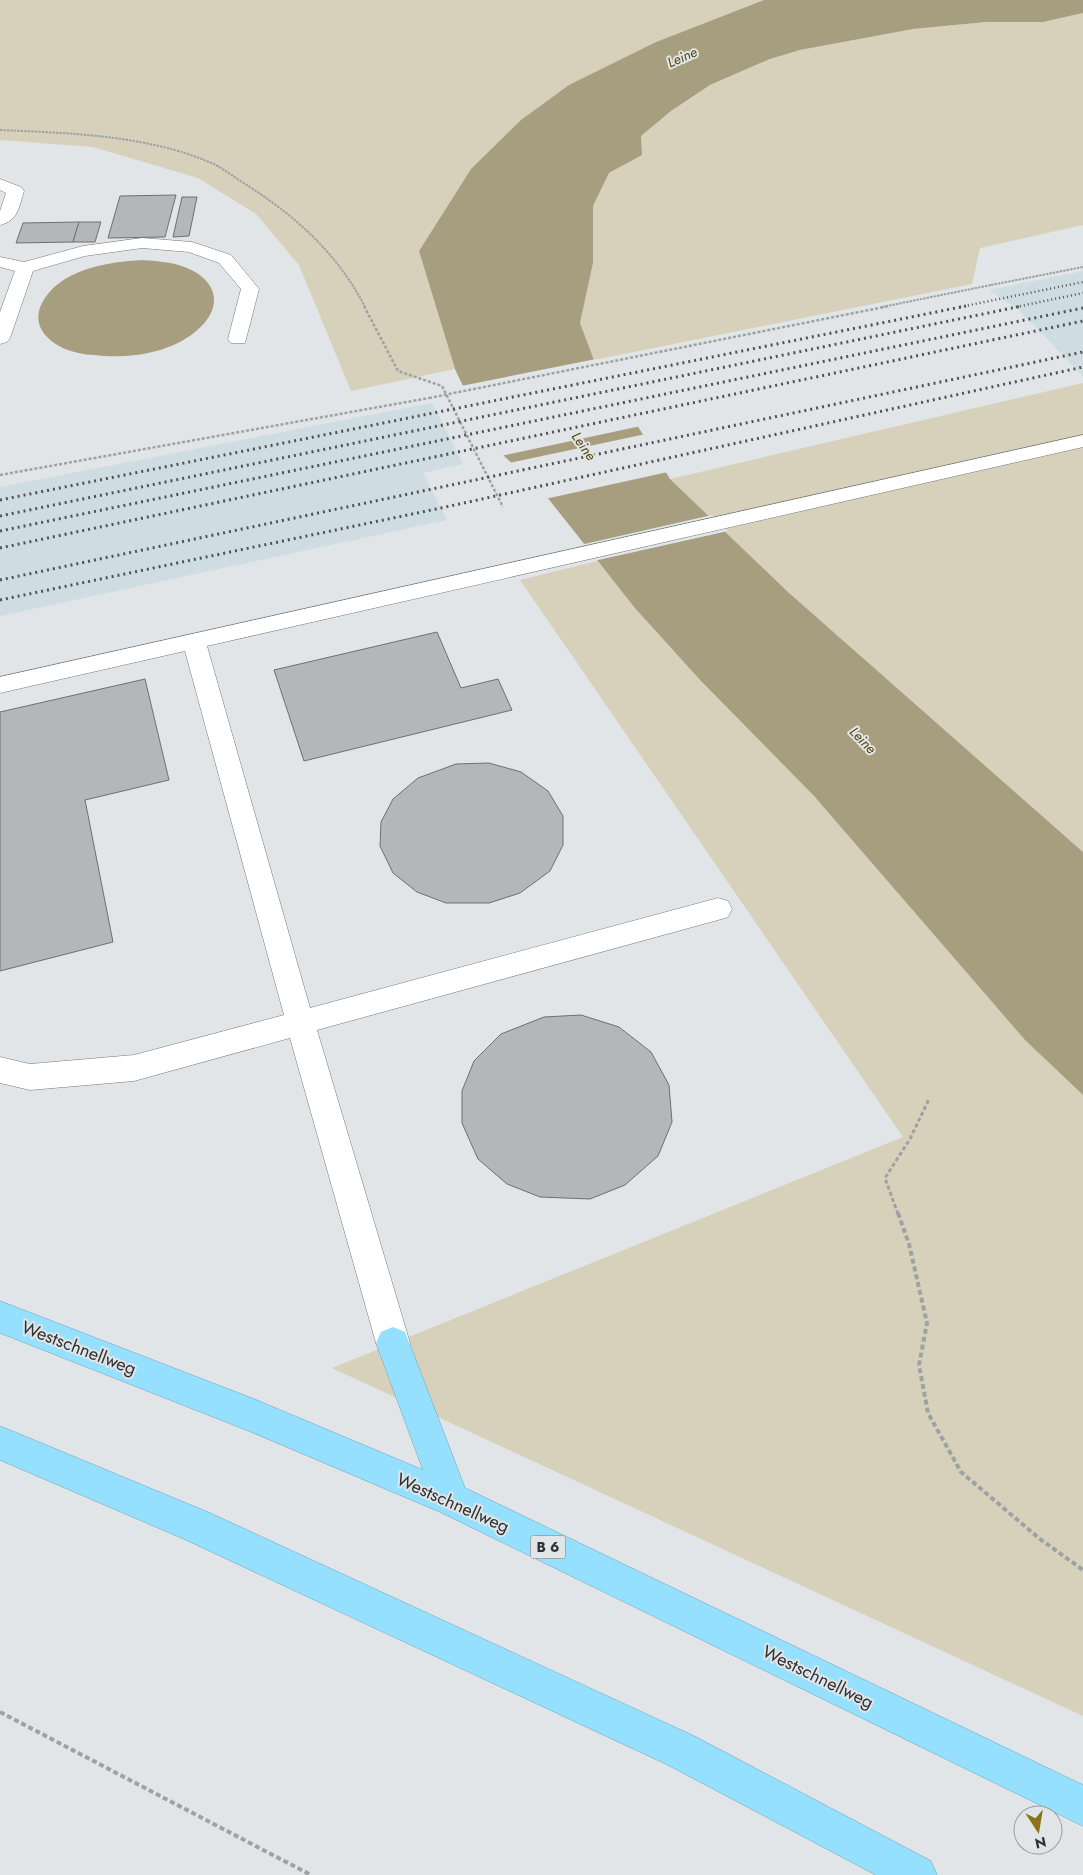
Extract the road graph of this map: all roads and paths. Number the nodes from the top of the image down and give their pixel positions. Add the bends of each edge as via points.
1 (0, 130) edge
2 (0, 184) edge
3 (0, 220) edge
4 (0, 262) edge
5 (1083, 267) edge
6 (25, 268) junction
7 (0, 338) edge
8 (238, 339) dead end
9 (1083, 440) edge
10 (0, 475) edge
11 (504, 506) dead end
12 (194, 642) junction
13 (0, 685) edge
14 (718, 909) dead end
15 (300, 1024) junction
16 (0, 1070) edge
17 (929, 1099) dead end
18 (0, 1317) edge
19 (393, 1343) joint
20 (0, 1443) edge
21 (452, 1500) junction
22 (1083, 1570) edge
23 (0, 1712) edge
24 (1083, 1806) edge
25 (311, 1875) edge
26 (917, 1875) edge

1 - 11 path via 78,133 160,146 210,162 273,201 322,243 362,301 398,371 442,386
2 - 3 lane via 16,191 7,216
4 - 6 lane
5 - 10 path, bridge via 429,398
6 - 7 lane
6 - 8 lane via 83,250 142,243 192,247 225,260 250,290
9 - 12 lane
12 - 13 lane
12 - 15 lane
14 - 15 lane
15 - 16 lane via 134,1068 30,1077
15 - 19 lane
17 - 22 path via 910,1139 885,1178 909,1244 927,1322 919,1365 928,1413 961,1472 1040,1539
18 - 21 highway, Westschnellweg / B 6 via 254,1416
19 - 21 highway
20 - 26 highway via 197,1526 673,1747
21 - 24 highway, Westschnellweg / B 6
23 - 25 path

